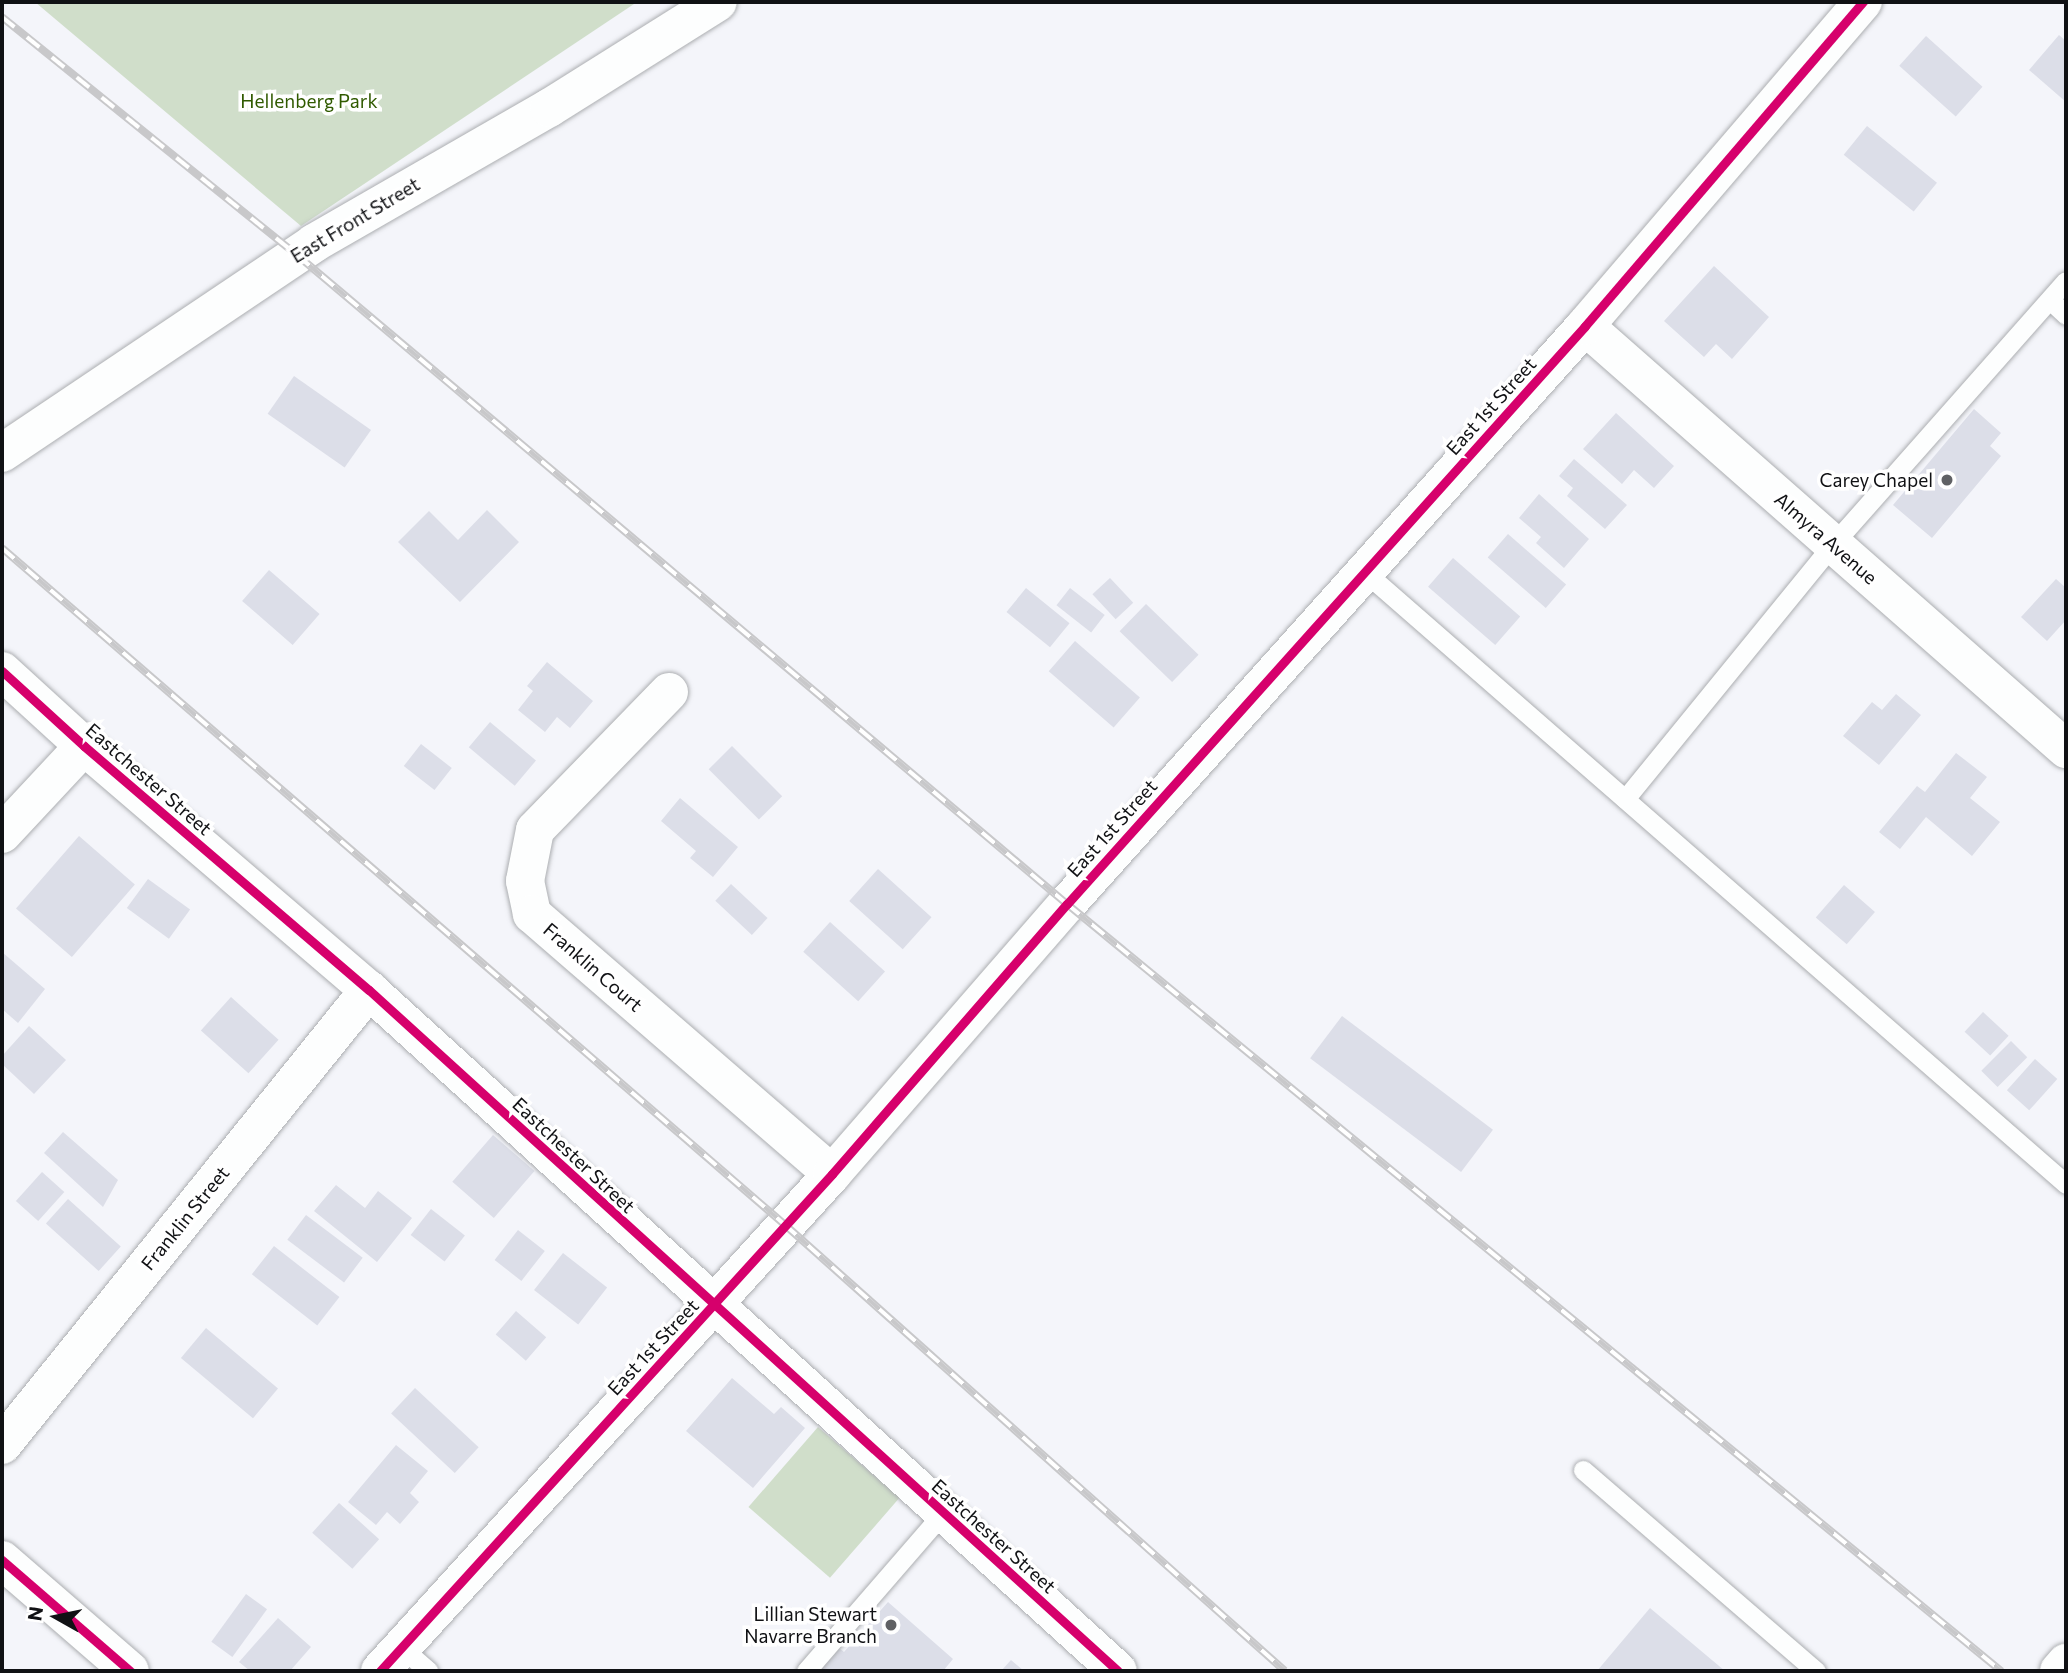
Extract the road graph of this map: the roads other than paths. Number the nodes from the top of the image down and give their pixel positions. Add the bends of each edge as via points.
1 (718, 2) edge
2 (1863, 2) edge
3 (2066, 281) edge
4 (2050, 300) junction
5 (2066, 315) edge
6 (1585, 326) junction
7 (2, 453) edge
8 (1833, 544) junction
9 (1366, 573) junction
10 (2, 671) edge
11 (669, 692) dead end
12 (84, 746) junction
13 (2066, 749) edge
14 (1625, 799) junction
15 (2, 834) edge
16 (369, 990) junction
17 (832, 1174) junction
18 (2066, 1184) edge
19 (714, 1307) junction
20 (2, 1445) edge
21 (1583, 1470) dead end
22 (943, 1513) junction
23 (2, 1560) edge
24 (403, 1663) edge
25 (2066, 1663) edge
26 (130, 1671) edge
27 (806, 1671) edge
28 (1118, 1671) edge
29 (1816, 1671) edge
30 (2059, 1671) edge

1 - 7 street, East Front Street via 549,108 314,243
2 - 6 street, East 1st Street
3 - 4 lane
4 - 5 lane
4 - 8 lane
6 - 8 street, Almyra Avenue
6 - 9 street, East 1st Street
8 - 13 street, Almyra Avenue
8 - 14 lane
9 - 14 lane
9 - 17 street, East 1st Street via 1067,904
10 - 12 street, Eastchester Street
11 - 17 street, Franklin Court via 535,830 525,881 532,914
12 - 15 street
12 - 16 street, Eastchester Street
14 - 18 lane
16 - 19 street, Eastchester Street
16 - 20 street, Franklin Street
17 - 19 street, East 1st Street
19 - 22 street, Eastchester Street
19 - 24 street, East 1st Street
21 - 29 lane
22 - 27 lane
22 - 28 street, Eastchester Street
23 - 26 street
25 - 30 street

